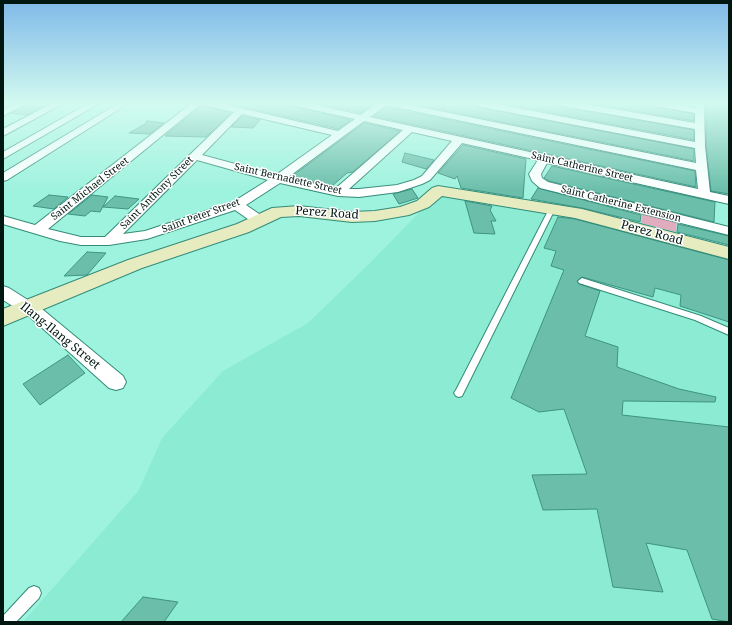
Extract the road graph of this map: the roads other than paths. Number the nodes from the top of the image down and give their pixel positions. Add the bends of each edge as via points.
1 (45, 132) edge
2 (78, 132) edge
3 (161, 132) edge
4 (219, 132) edge
5 (332, 132) edge
6 (343, 132) edge
7 (406, 132) edge
8 (424, 132) edge
9 (529, 132) edge
10 (628, 132) edge
11 (700, 132) edge
12 (340, 134) junction
13 (459, 140) junction
14 (700, 146) junction
15 (3, 156) edge
16 (195, 156) junction
17 (544, 159) junction
18 (703, 168) junction
19 (3, 178) edge
20 (278, 179) junction
21 (338, 192) junction
22 (704, 194) junction
23 (729, 200) edge
24 (237, 205) junction
25 (552, 209) junction
26 (3, 220) edge
27 (260, 221) junction
28 (39, 229) junction
29 (729, 231) edge
30 (109, 241) junction
31 (729, 253) edge
32 (582, 281) dead end
33 (3, 292) edge
34 (28, 308) junction
35 (3, 318) edge
36 (729, 332) edge
37 (116, 382) dead end
38 (459, 393) dead end
39 (34, 593) dead end
40 (7, 622) edge

1 - 15 street
2 - 19 street
3 - 28 street, Saint Michael Street
4 - 16 street, Saint Anthony Street
5 - 12 street
6 - 12 street, Saint Peter Street
7 - 21 street
8 - 13 street, Saint Catherine Street
9 - 18 street
10 - 14 street
11 - 14 street
12 - 20 street, Saint Peter Street
13 - 17 street, Saint Catherine Street
13 - 21 street, Saint Bernadette Street via 426,178 418,182 387,190
14 - 18 street
16 - 20 street, Saint Bernadette Street
16 - 30 street, Saint Anthony Street
17 - 22 street, Saint Catherine Street
17 - 29 street, Saint Catherine Extension via 535,174 536,179 544,185
18 - 22 street
20 - 21 street, Saint Bernadette Street
20 - 24 street, Saint Peter Street
22 - 23 street, Saint Catherine Street
24 - 27 street
24 - 30 street, Saint Peter Street via 147,235
25 - 27 street, Perez Road via 438,191 423,204 375,216 352,217 287,210
25 - 31 street, Perez Road
25 - 38 lane
26 - 28 street, Saint Peter Street
27 - 34 street, Perez Road via 135,264
28 - 30 street, Saint Peter Street via 82,241
32 - 36 lane via 698,318
33 - 34 street, Ilang-Ilang Street
34 - 35 street, Perez Road
34 - 37 street, Ilang-Ilang Street
39 - 40 lane

